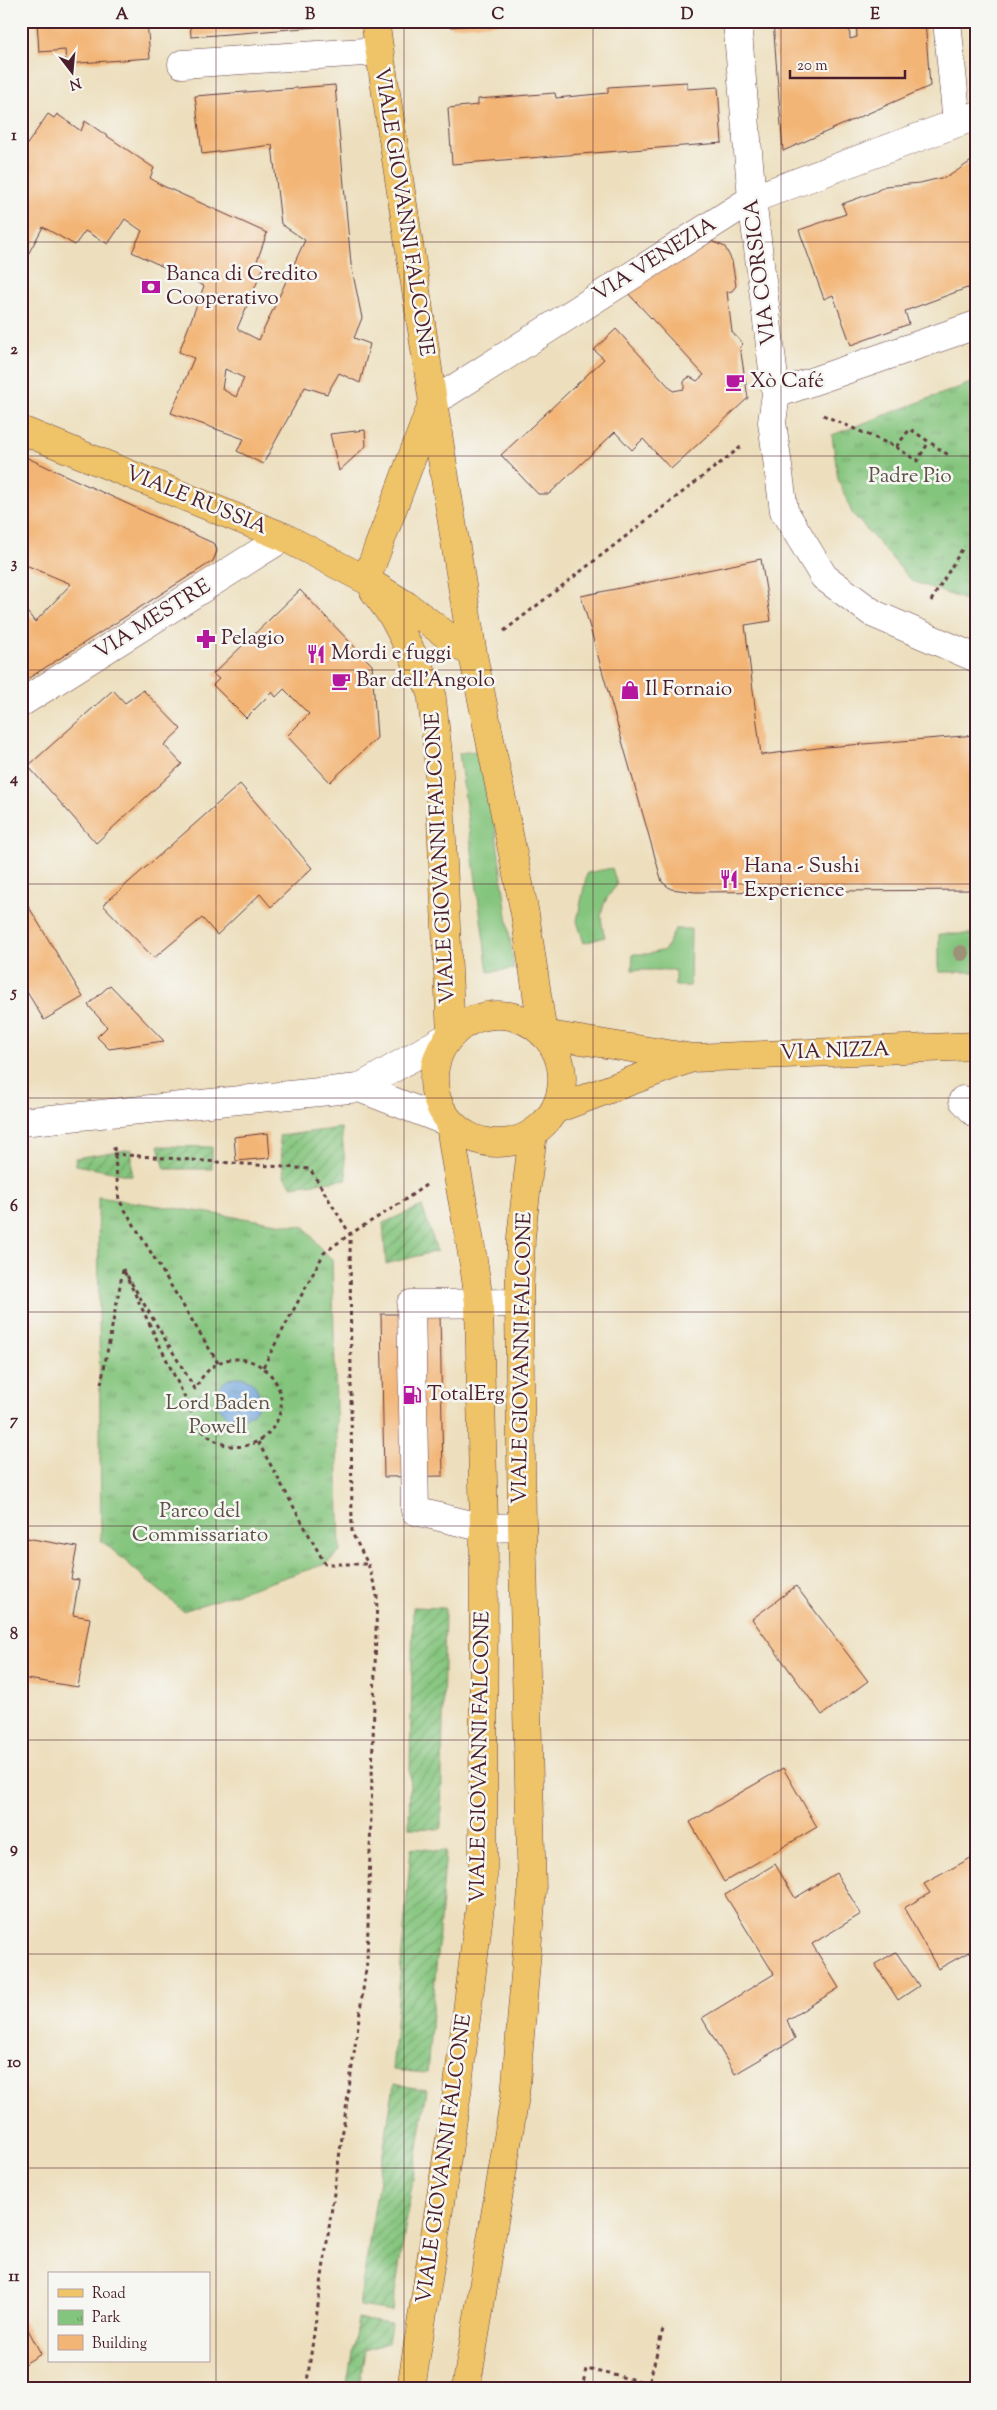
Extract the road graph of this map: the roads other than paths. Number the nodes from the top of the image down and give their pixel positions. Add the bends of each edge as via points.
1 (375, 21) edge
2 (737, 21) edge
3 (947, 21) edge
4 (379, 51) junction
5 (182, 64) dead end
6 (967, 120) edge
7 (752, 199) junction
8 (976, 325) edge
9 (776, 394) junction
10 (432, 402) junction
11 (21, 430) edge
12 (284, 537) junction
13 (366, 580) junction
14 (473, 655) junction
15 (976, 658) edge
16 (21, 703) edge
17 (543, 1034) junction
18 (451, 1035) junction
19 (976, 1046) edge
20 (693, 1058) junction
21 (359, 1088) junction
22 (554, 1110) junction
23 (21, 1122) edge
24 (450, 1122) junction
25 (533, 1132) junction
26 (519, 1303) junction
27 (479, 1304) junction
28 (522, 1527) junction
29 (484, 1528) junction
30 (411, 2389) edge
31 (466, 2389) edge

1 - 4 main road, VIALE GIOVANNI FALCONE
2 - 7 street, VIA CORSICA
3 - 6 street
4 - 5 street
4 - 10 main road, VIALE GIOVANNI FALCONE
6 - 7 street, VIA VENEZIA
7 - 9 street, VIA CORSICA
7 - 10 street, VIA VENEZIA
8 - 9 street
9 - 15 street, VIA CORSICA via 772,422 784,511 824,577 874,614
10 - 13 main road, VIALE GIOVANNI FALCONE
10 - 14 main road, VIALE GIOVANNI FALCONE
11 - 12 main road, VIALE RUSSIA
12 - 13 main road, VIALE RUSSIA
12 - 16 street, VIA MESTRE
13 - 14 main road
13 - 18 main road, VIALE GIOVANNI FALCONE via 393,617 431,690 438,754
14 - 17 main road, VIALE GIOVANNI FALCONE via 525,914
17 - 18 main road via 526,1022 507,1016 486,1017 468,1023
17 - 20 main road, VIA NIZZA
17 - 22 main road via 555,1050 561,1070 560,1091
18 - 21 street
18 - 24 main road via 440,1051 434,1069 439,1107
19 - 20 main road, VIA NIZZA
20 - 22 main road, VIA NIZZA
21 - 23 street
21 - 24 street
22 - 25 main road
24 - 25 main road via 464,1134 481,1141 508,1142
24 - 27 main road, VIALE GIOVANNI FALCONE
25 - 26 main road, VIALE GIOVANNI FALCONE via 521,1237
26 - 27 street
26 - 28 main road, VIALE GIOVANNI FALCONE
27 - 29 main road, VIALE GIOVANNI FALCONE
27 - 29 street via 411,1304 415,1511
28 - 29 street
28 - 31 main road, VIALE GIOVANNI FALCONE via 532,1890 515,2096
29 - 30 main road, VIALE GIOVANNI FALCONE via 483,1882 457,2093

